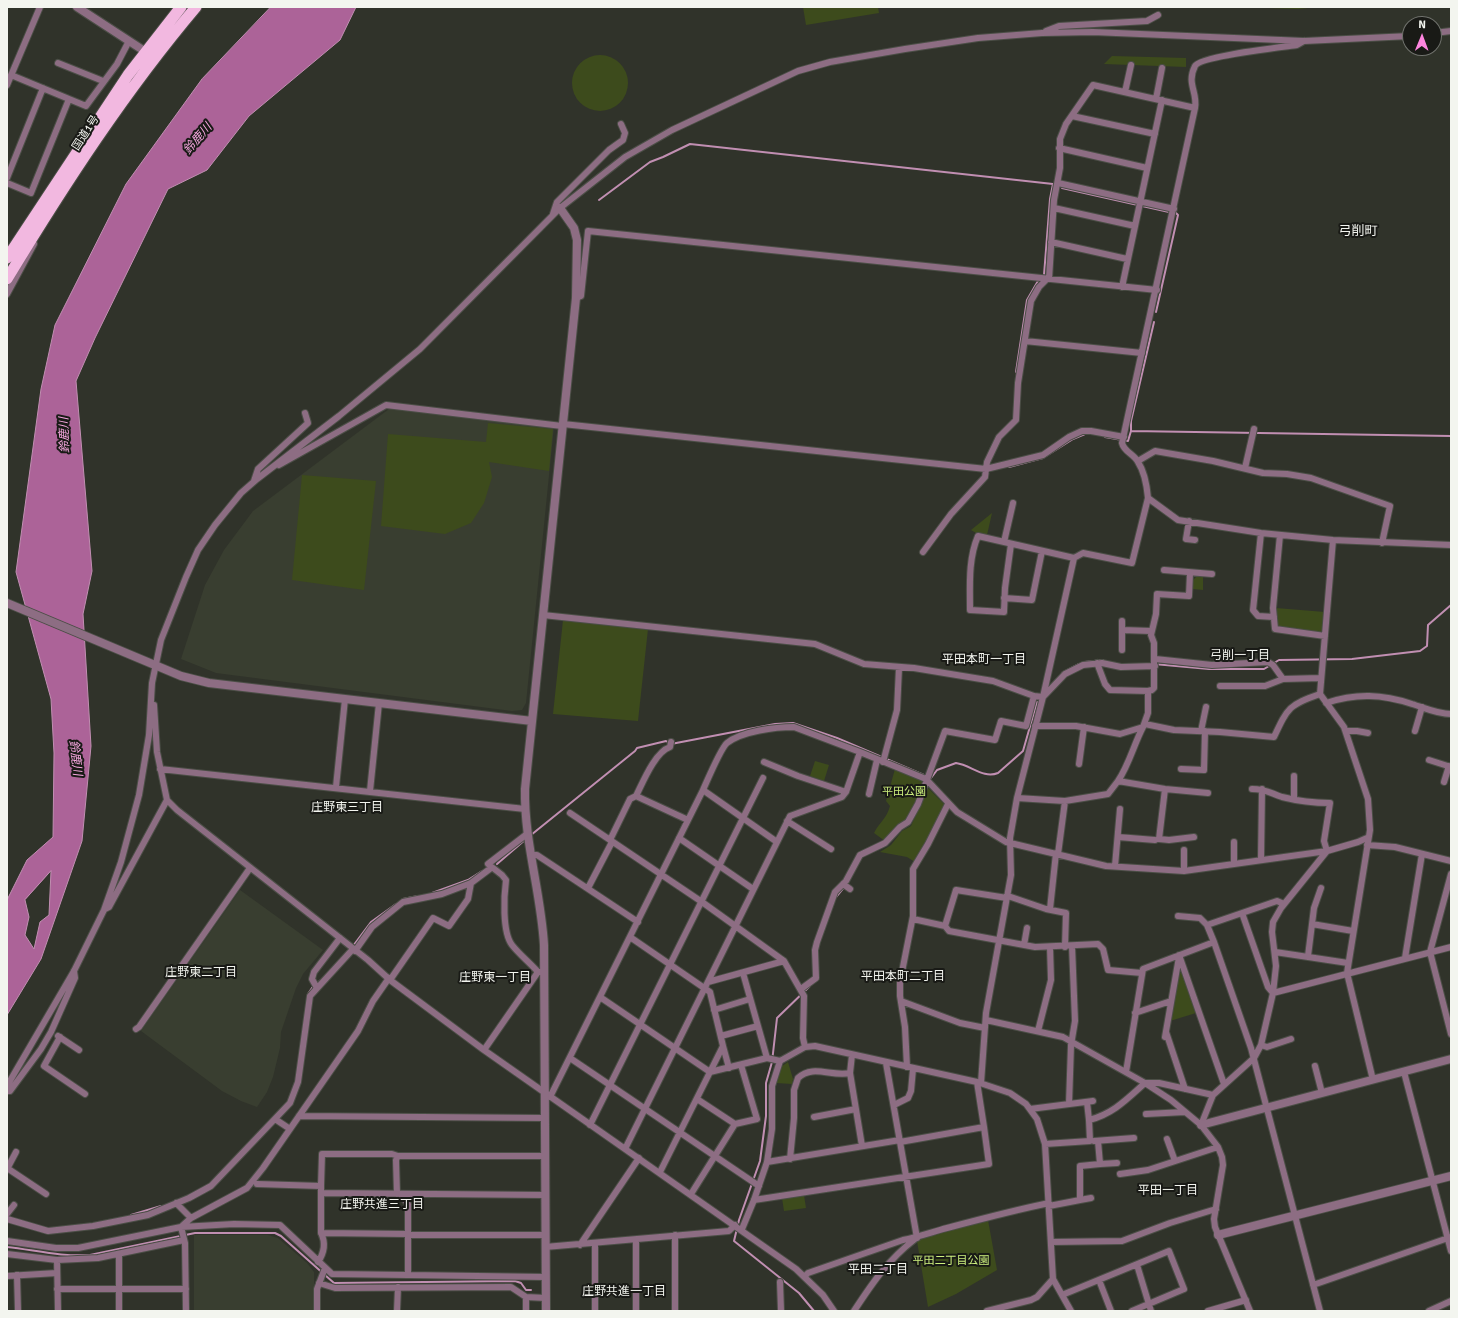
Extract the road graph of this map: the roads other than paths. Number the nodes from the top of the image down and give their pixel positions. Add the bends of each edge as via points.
1 (40, 7) edge
2 (77, 7) edge
3 (181, 7) edge
4 (196, 7) edge
5 (1158, 15) dead end
6 (1042, 33) junction
7 (1402, 36) edge
8 (129, 41) junction
9 (1304, 41) junction
10 (150, 55) junction
11 (58, 63) dead end
12 (1131, 65) dead end
13 (1162, 68) dead end
14 (11, 75) junction
15 (103, 81) junction
16 (7, 85) edge
17 (43, 88) junction
18 (1126, 92) junction
19 (69, 99) junction
20 (1159, 99) junction
21 (1195, 108) junction
22 (1072, 116) junction
23 (621, 124) dead end
24 (1155, 134) junction
25 (1059, 148) junction
26 (1147, 168) junction
27 (7, 178) edge
28 (7, 183) edge
29 (1058, 184) junction
30 (55, 204) junction
31 (1139, 205) junction
32 (560, 208) junction
33 (1054, 208) junction
34 (1174, 209) junction
35 (551, 217) junction
36 (1134, 226) junction
37 (1051, 242) junction
38 (7, 258) edge
39 (1127, 259) junction
40 (7, 279) edge
41 (1048, 279) junction
42 (1122, 287) junction
43 (1157, 290) junction
44 (7, 294) edge
45 (576, 298) junction
46 (1025, 341) junction
47 (1142, 353) junction
48 (305, 413) dead end
49 (563, 425) junction
50 (1253, 432) dead end
51 (1123, 440) junction
52 (1138, 461) junction
53 (272, 466) junction
54 (1245, 468) junction
55 (986, 469) junction
56 (253, 482) junction
57 (1148, 498) junction
58 (1013, 502) dead end
59 (1189, 521) junction
60 (1261, 533) junction
61 (1280, 535) junction
62 (1195, 540) dead end
63 (1333, 540) junction
64 (1004, 542) junction
65 (1382, 543) junction
66 (1011, 544) junction
67 (1451, 545) edge
68 (1042, 551) junction
69 (923, 552) dead end
70 (1074, 558) junction
71 (1164, 570) dead end
72 (1190, 573) junction
73 (1212, 574) dead end
74 (1004, 598) junction
75 (7, 603) edge
76 (543, 615) junction
77 (1274, 617) junction
78 (1122, 621) dead end
79 (1122, 630) junction
80 (1151, 631) junction
81 (1325, 636) junction
82 (1122, 650) dead end
83 (1155, 659) junction
84 (1097, 663) junction
85 (155, 664) junction
86 (1155, 666) junction
87 (899, 668) junction
88 (1321, 678) junction
89 (1283, 679) junction
90 (152, 683) junction
91 (1220, 686) dead end
92 (1148, 691) junction
93 (1320, 694) junction
94 (1034, 696) junction
95 (1043, 697) junction
96 (345, 699) junction
97 (379, 703) junction
98 (1326, 703) junction
99 (1206, 707) dead end
100 (1422, 707) junction
101 (1451, 714) edge
102 (532, 721) junction
103 (1144, 725) junction
104 (1035, 726) junction
105 (1084, 727) junction
106 (1203, 731) junction
107 (1346, 731) junction
108 (1414, 731) dead end
109 (1368, 733) dead end
110 (670, 744) dead end
111 (860, 752) junction
112 (1429, 760) dead end
113 (881, 761) junction
114 (764, 762) dead end
115 (1079, 764) dead end
116 (1450, 766) edge
117 (160, 769) junction
118 (1181, 769) dead end
119 (1294, 776) dead end
120 (763, 778) dead end
121 (928, 778) junction
122 (1118, 781) junction
123 (1444, 782) dead end
124 (336, 788) junction
125 (1165, 789) junction
126 (1252, 789) dead end
127 (1262, 789) junction
128 (703, 790) junction
129 (370, 791) junction
130 (846, 792) junction
131 (1208, 793) dead end
132 (869, 794) dead end
133 (636, 796) junction
134 (1017, 798) junction
135 (1294, 799) junction
136 (167, 800) junction
137 (1065, 801) junction
138 (948, 804) junction
139 (525, 809) junction
140 (1120, 809) dead end
141 (570, 813) dead end
142 (743, 819) junction
143 (688, 820) junction
144 (787, 821) junction
145 (527, 834) junction
146 (1118, 837) junction
147 (1194, 837) dead end
148 (679, 838) junction
149 (1367, 838) junction
150 (1155, 840) dead end
151 (611, 841) junction
152 (777, 842) junction
153 (1234, 842) dead end
154 (1011, 843) junction
155 (1367, 844) junction
156 (831, 849) dead end
157 (1184, 850) dead end
158 (1327, 851) junction
159 (1057, 853) junction
160 (1422, 854) junction
161 (531, 855) junction
162 (1261, 860) junction
163 (1451, 861) edge
164 (1234, 864) junction
165 (720, 865) junction
166 (489, 866) junction
167 (1115, 866) junction
168 (250, 868) junction
169 (1184, 871) junction
170 (1451, 874) edge
171 (661, 875) junction
172 (471, 882) junction
173 (843, 884) junction
174 (588, 888) junction
175 (1321, 888) dead end
176 (753, 889) junction
177 (850, 889) dead end
178 (1008, 897) junction
179 (702, 902) junction
180 (1284, 904) junction
181 (1050, 909) junction
182 (104, 910) junction
183 (1242, 913) junction
184 (1178, 916) dead end
185 (912, 919) junction
186 (638, 922) junction
187 (1312, 924) junction
188 (736, 925) junction
189 (1207, 925) junction
190 (945, 926) junction
191 (1027, 928) dead end
192 (1353, 931) junction
193 (630, 937) junction
194 (340, 938) junction
195 (998, 941) junction
196 (1214, 942) junction
197 (1024, 945) junction
198 (1072, 946) junction
199 (1050, 947) junction
200 (1065, 947) junction
201 (1451, 947) edge
202 (353, 949) junction
203 (1275, 952) junction
204 (1430, 952) junction
205 (1179, 955) junction
206 (1308, 956) junction
207 (1405, 958) junction
208 (784, 961) junction
209 (1348, 963) junction
210 (671, 964) junction
211 (74, 971) junction
212 (541, 972) junction
213 (743, 973) junction
214 (1142, 973) junction
215 (1346, 973) junction
216 (390, 979) junction
217 (707, 985) junction
218 (317, 988) junction
219 (803, 993) junction
220 (1273, 993) junction
221 (600, 997) junction
222 (750, 1000) junction
223 (901, 1001) junction
224 (1171, 1002) junction
225 (714, 1010) junction
226 (1135, 1013) junction
227 (986, 1020) junction
228 (641, 1024) junction
229 (758, 1026) junction
230 (985, 1028) junction
231 (136, 1029) dead end
232 (1038, 1031) junction
233 (51, 1032) junction
234 (1451, 1034) edge
235 (721, 1036) junction
236 (60, 1037) junction
237 (1291, 1039) dead end
238 (1072, 1042) junction
239 (1261, 1045) junction
240 (724, 1046) junction
241 (805, 1047) junction
242 (676, 1048) junction
243 (79, 1050) dead end
244 (484, 1050) junction
245 (852, 1055) junction
246 (570, 1058) junction
247 (768, 1058) junction
248 (1254, 1058) junction
249 (1451, 1060) edge
250 (779, 1061) junction
251 (886, 1063) junction
252 (741, 1065) junction
253 (1315, 1066) dead end
254 (729, 1068) junction
255 (910, 1068) junction
256 (710, 1072) junction
257 (1126, 1072) junction
258 (1404, 1072) junction
259 (850, 1073) junction
260 (1373, 1080) junction
261 (979, 1083) junction
262 (1145, 1083) junction
263 (1224, 1084) junction
264 (611, 1085) junction
265 (7, 1086) edge
266 (1185, 1089) junction
267 (7, 1091) edge
268 (1322, 1092) junction
269 (85, 1094) dead end
270 (547, 1095) junction
271 (1214, 1095) junction
272 (697, 1099) junction
273 (1069, 1104) junction
274 (894, 1105) junction
275 (1267, 1106) junction
276 (646, 1109) junction
277 (856, 1109) junction
278 (1030, 1109) junction
279 (1185, 1112) junction
280 (1146, 1114) dead end
281 (299, 1116) junction
282 (814, 1117) dead end
283 (544, 1118) junction
284 (275, 1119) junction
285 (1089, 1120) junction
286 (735, 1124) junction
287 (1201, 1125) junction
288 (590, 1126) junction
289 (984, 1127) junction
290 (290, 1128) junction
291 (681, 1133) junction
292 (1134, 1138) dead end
293 (1167, 1139) dead end
294 (900, 1141) junction
295 (1090, 1141) junction
296 (1098, 1141) junction
297 (1045, 1144) junction
298 (862, 1146) junction
299 (1218, 1147) junction
300 (625, 1149) junction
301 (16, 1152) dead end
302 (398, 1156) junction
303 (545, 1156) junction
304 (715, 1156) junction
305 (639, 1158) junction
306 (790, 1159) junction
307 (1175, 1161) junction
308 (767, 1162) junction
309 (1117, 1163) dead end
310 (1100, 1164) junction
311 (7, 1169) edge
312 (660, 1172) junction
313 (1120, 1174) dead end
314 (1451, 1176) edge
315 (906, 1177) junction
316 (1433, 1180) junction
317 (257, 1184) dead end
318 (321, 1186) junction
319 (759, 1186) junction
320 (321, 1193) junction
321 (46, 1194) dead end
322 (398, 1194) junction
323 (692, 1194) junction
324 (545, 1195) junction
325 (1091, 1198) dead end
326 (754, 1200) junction
327 (1080, 1200) junction
328 (176, 1203) junction
329 (14, 1204) dead end
330 (1049, 1205) junction
331 (1216, 1209) junction
332 (8, 1213) edge
333 (1294, 1215) junction
334 (191, 1218) junction
335 (7, 1219) edge
336 (735, 1225) junction
337 (181, 1228) junction
338 (742, 1229) junction
339 (321, 1233) junction
340 (408, 1234) junction
341 (544, 1235) junction
342 (1218, 1235) junction
343 (675, 1236) junction
344 (1449, 1237) edge
345 (917, 1238) junction
346 (184, 1240) junction
347 (636, 1240) junction
348 (7, 1241) edge
349 (1051, 1242) junction
350 (595, 1243) junction
351 (580, 1245) junction
352 (545, 1247) junction
353 (1451, 1251) edge
354 (7, 1254) edge
355 (119, 1254) junction
356 (57, 1260) junction
357 (318, 1262) junction
358 (1137, 1265) junction
359 (325, 1268) junction
360 (57, 1273) junction
361 (17, 1275) junction
362 (408, 1275) junction
363 (7, 1276) edge
364 (805, 1276) junction
365 (425, 1277) junction
366 (546, 1277) junction
367 (1052, 1279) junction
368 (1099, 1280) junction
369 (780, 1282) dead end
370 (319, 1283) junction
371 (1313, 1285) junction
372 (425, 1286) junction
373 (398, 1288) junction
374 (57, 1289) junction
375 (119, 1289) junction
376 (186, 1289) junction
377 (1062, 1295) junction
378 (526, 1297) junction
379 (546, 1298) junction
380 (1246, 1300) junction
381 (1451, 1301) edge
382 (1019, 1303) junction
383 (1149, 1304) junction
384 (18, 1311) edge
385 (58, 1311) edge
386 (119, 1311) edge
387 (186, 1311) edge
388 (317, 1311) edge
389 (397, 1311) edge
390 (526, 1311) edge
391 (546, 1311) edge
392 (596, 1311) edge
393 (636, 1311) edge
394 (675, 1311) edge
395 (781, 1311) edge
396 (834, 1311) edge
397 (854, 1311) edge
398 (987, 1311) edge
399 (1020, 1311) edge
400 (1071, 1311) edge
401 (1111, 1311) edge
402 (1132, 1311) edge
403 (1151, 1311) edge
404 (1208, 1311) edge
405 (1250, 1311) edge
406 (1320, 1311) edge
407 (1429, 1311) edge

1 - 14 street
2 - 8 street
3 - 10 highway, 国道1号
4 - 10 highway, 国道1号
5 - 6 street via 1147,22 1059,26
6 - 9 street via 1093,32
6 - 32 street via 978,38 905,49 830,62 798,71 672,130 625,157
7 - 9 street
8 - 10 street
8 - 15 street via 117,64
9 - 21 street via 1297,45 1223,56 1196,65 1190,86 1197,99
10 - 30 highway, 国道1号
10 - 38 highway, 国道1号 via 107,106
11 - 15 street
12 - 18 street
13 - 20 street
14 - 16 street
14 - 17 street
15 - 19 street via 86,106
17 - 19 street
17 - 27 street
18 - 20 street
18 - 22 street via 1093,85
19 - 28 street via 31,193
20 - 21 street
20 - 24 street
21 - 34 street
22 - 24 street
22 - 25 street via 1066,124
23 - 35 street via 625,133 623,140 609,150 557,202
24 - 26 street
25 - 26 street
25 - 29 street
26 - 31 street
29 - 31 street
29 - 33 street
30 - 40 highway, 国道1号
30 - 44 street
31 - 34 street
31 - 36 street
32 - 35 street
32 - 45 street via 574,228 577,240
33 - 36 street
33 - 37 street
34 - 43 street
35 - 53 street via 420,349 345,411
36 - 39 street
37 - 39 street
37 - 41 street
39 - 42 street
41 - 42 street
41 - 45 street via 588,231 581,296
41 - 46 street via 1039,287 1032,300
42 - 43 street
43 - 47 street
45 - 49 street
46 - 47 street
46 - 55 street via 1017,390 1017,416 1014,423 999,437
47 - 51 street
48 - 56 street via 308,423 258,470
49 - 53 street via 386,405 275,467
49 - 55 street
49 - 76 street
50 - 54 street
51 - 52 street via 1125,449
51 - 55 street via 1082,431 1043,455
52 - 54 street via 1155,451
52 - 57 street
53 - 56 street
54 - 65 street via 1263,473 1311,478 1390,506
55 - 69 street via 985,477 951,514
56 - 85 street via 215,525 198,550 160,640
57 - 59 street via 1178,520
57 - 70 street via 1132,563 1084,553
58 - 64 street
59 - 60 street
59 - 62 street via 1186,539
60 - 61 street
60 - 77 street via 1253,610 1258,616
61 - 63 street
61 - 77 street
63 - 65 street
63 - 81 street
64 - 66 street
64 - 74 street via 978,536 970,576 970,610 1004,612
65 - 67 street
66 - 68 street
66 - 74 street
68 - 70 street
68 - 74 street via 1032,600
70 - 95 street
71 - 72 street
72 - 73 street
72 - 80 street via 1189,596 1157,594 1156,614
75 - 85 street
76 - 87 street via 811,643 864,664
76 - 102 street
77 - 81 street via 1275,629
78 - 79 street
79 - 80 street
79 - 82 street
80 - 83 street
81 - 88 street
83 - 86 street
83 - 89 street via 1212,665 1271,664
84 - 86 street via 1121,668
84 - 92 street via 1110,690
84 - 95 street via 1069,671
85 - 90 street
85 - 96 street via 181,676 209,683
86 - 92 street via 1154,688
87 - 94 street via 914,668 993,681
87 - 113 street via 897,710
88 - 89 street
88 - 93 street
89 - 91 street via 1265,686
90 - 117 street
90 - 182 street via 149,735 139,795
92 - 103 street
93 - 98 street
93 - 106 street via 1296,703 1288,710 1274,737
94 - 95 street
94 - 121 street via 1026,726 1001,720 995,740 945,731
95 - 104 street
96 - 97 street
96 - 124 street
97 - 102 street
97 - 129 street
98 - 100 street via 1348,696 1379,695
98 - 107 street
99 - 106 street
100 - 101 street via 1441,714
100 - 108 street
102 - 139 street
103 - 105 street via 1120,734
103 - 106 street
103 - 122 street via 1124,773
104 - 105 street
104 - 134 street
105 - 115 street
106 - 118 street via 1204,770
107 - 109 street
107 - 149 street via 1368,799 1370,826
110 - 133 street via 657,758
111 - 113 street
111 - 128 street via 794,727 754,732 725,745
111 - 130 street
112 - 116 street
113 - 121 street
113 - 132 street
114 - 130 street
116 - 123 street
117 - 124 street
117 - 136 street
119 - 135 street
120 - 142 street
121 - 138 street
121 - 173 street via 908,822 885,843 860,855
122 - 125 street
122 - 137 street via 1108,794
124 - 129 street
125 - 131 street
125 - 147 street via 1159,839
126 - 127 street
127 - 135 street
127 - 162 street
128 - 142 street
128 - 143 street
129 - 139 street
130 - 144 street via 842,797 790,816
133 - 143 street
133 - 151 street via 630,799
134 - 137 street
134 - 154 street
135 - 158 street via 1330,803 1324,841
136 - 168 street
136 - 182 street via 109,907
137 - 159 street
138 - 154 street via 965,819
138 - 185 street via 913,870
139 - 145 street
140 - 146 street
141 - 151 street
142 - 152 street
142 - 165 street
143 - 148 street
144 - 152 street
144 - 156 street
145 - 161 street
145 - 166 street
146 - 150 street
146 - 167 street
148 - 165 street
148 - 171 street
149 - 155 street
149 - 158 street
151 - 171 street
151 - 174 street
152 - 176 street
153 - 164 street
154 - 159 street
154 - 178 street
155 - 160 street via 1395,847
155 - 192 street
157 - 169 street
158 - 162 street
158 - 180 street
159 - 167 street
159 - 181 street
160 - 163 street
160 - 207 street
161 - 174 street via 537,855
161 - 212 street via 541,915
162 - 164 street
164 - 169 street
165 - 176 street
165 - 179 street
166 - 172 street
166 - 212 street via 506,880 504,915 511,944
167 - 169 street
168 - 194 street
168 - 231 street
170 - 204 street
171 - 179 street
171 - 186 street
172 - 202 street via 432,897 404,902 372,927
172 - 216 street via 468,899 449,926 432,918
173 - 177 street
173 - 219 street via 835,892 817,942 816,978
174 - 186 street
175 - 187 street
176 - 188 street
178 - 181 street
178 - 190 street via 956,890
178 - 195 street
179 - 188 street
179 - 210 street
180 - 183 street via 1277,901
180 - 203 street via 1273,925
181 - 200 street via 1066,913
182 - 211 street
183 - 189 street
183 - 220 street via 1268,987
184 - 189 street via 1200,918
185 - 190 street
185 - 223 street via 900,982
186 - 193 street
187 - 192 street
187 - 206 street
188 - 208 street
188 - 217 street
189 - 196 street
190 - 195 street via 950,931
191 - 197 street
192 - 209 street
193 - 210 street
193 - 221 street
194 - 202 street
194 - 218 street via 314,972 313,982
195 - 197 street
195 - 227 street
196 - 205 street
196 - 248 street
197 - 199 street
198 - 200 street
198 - 214 street via 1098,944 1103,949 1108,970
198 - 238 street via 1075,1021
199 - 200 street
199 - 232 street via 1051,980
201 - 204 street
202 - 216 street
202 - 218 street
203 - 206 street
203 - 220 street
204 - 207 street
204 - 234 street
205 - 214 street via 1145,967
205 - 224 street
205 - 263 street
206 - 209 street
207 - 215 street
208 - 213 street
208 - 219 street
209 - 215 street
210 - 217 street
210 - 228 street
211 - 233 street via 75,978
211 - 265 street
212 - 244 street
212 - 270 street
213 - 217 street
213 - 222 street
214 - 226 street
215 - 220 street
215 - 260 street
216 - 244 street
216 - 281 street via 373,1001 358,1031
217 - 225 street
217 - 242 street
218 - 284 street via 310,996 298,1082 285,1109
219 - 241 street
220 - 239 street
221 - 228 street
221 - 246 street
222 - 225 street
222 - 229 street
223 - 230 street via 960,1024
223 - 255 street
224 - 226 street
224 - 266 street via 1165,1035
225 - 235 street
226 - 257 street
227 - 230 street
227 - 232 street
228 - 242 street
228 - 264 street
229 - 235 street
229 - 247 street
230 - 261 street
232 - 238 street
233 - 236 street
233 - 267 street via 10,1091
235 - 240 street
236 - 243 street
236 - 269 street via 44,1066
237 - 239 street via 1268,1047
238 - 257 street
238 - 273 street
239 - 248 street
240 - 254 street
240 - 256 street
241 - 245 street via 815,1046
241 - 250 street
242 - 256 street
242 - 276 street
244 - 270 street
245 - 251 street
245 - 259 street
246 - 264 street
246 - 270 street
247 - 250 street
247 - 252 street
248 - 263 street
248 - 275 street
249 - 258 street
250 - 308 street via 772,1086 772,1129
251 - 255 street
251 - 274 street
252 - 254 street
252 - 286 street via 757,1119
253 - 268 street
254 - 256 street
255 - 261 street
255 - 274 street via 908,1098
256 - 272 street
257 - 262 street
258 - 260 street
258 - 316 street
259 - 277 street
259 - 306 street via 831,1074 814,1070 798,1078 794,1090
260 - 268 street
261 - 278 street via 1010,1093
261 - 289 street
262 - 266 street via 1159,1083
262 - 279 street
262 - 285 street via 1115,1110
263 - 271 street
264 - 276 street
264 - 288 street
266 - 271 street
268 - 275 street
270 - 283 street
270 - 288 street
271 - 287 street
272 - 286 street
272 - 291 street
273 - 278 street
273 - 285 street via 1090,1102
274 - 294 street
275 - 287 street
275 - 333 street
276 - 291 street
276 - 300 street
277 - 282 street
277 - 298 street
278 - 297 street via 1037,1119
279 - 280 street
279 - 287 street
281 - 283 street
281 - 290 street
283 - 303 street
284 - 290 street
284 - 328 street via 211,1186
285 - 295 street
286 - 304 street
287 - 299 street
288 - 300 street
289 - 294 street
289 - 315 street via 989,1164
290 - 334 street via 247,1188
291 - 304 street
291 - 312 street
292 - 296 street
293 - 307 street
294 - 298 street
294 - 315 street
295 - 296 street
295 - 297 street
296 - 310 street
297 - 330 street
298 - 306 street
299 - 307 street
299 - 331 street via 1223,1165
300 - 305 street
301 - 311 street
302 - 303 street
302 - 318 street via 322,1154
302 - 322 street
303 - 324 street
304 - 319 street
304 - 323 street
305 - 312 street
305 - 351 street
306 - 308 street
307 - 313 street via 1148,1170
308 - 319 street
309 - 310 street
310 - 327 street via 1080,1166
311 - 321 street
312 - 323 street
314 - 316 street
315 - 326 street
315 - 345 street
316 - 333 street
316 - 344 street
317 - 318 street
318 - 320 street
319 - 326 street
320 - 322 street
320 - 339 street
322 - 324 street
322 - 340 street via 408,1204
323 - 336 street
324 - 341 street
325 - 327 street
326 - 338 street
327 - 330 street
328 - 334 street
328 - 335 street via 148,1215 62,1231 38,1230
329 - 332 street
330 - 345 street via 1016,1210 930,1232
330 - 349 street
331 - 342 street via 1214,1219
331 - 349 street via 1122,1241
333 - 342 street
333 - 371 street
334 - 337 street
336 - 338 street
336 - 343 street via 729,1231
337 - 346 street
337 - 348 street via 78,1248 56,1248
337 - 357 street via 234,1224 280,1225
338 - 364 street
339 - 340 street
339 - 357 street via 324,1238 324,1254
340 - 341 street
340 - 362 street
341 - 352 street
342 - 380 street
343 - 347 street
343 - 394 street
344 - 353 street
344 - 371 street
345 - 364 street via 859,1254
345 - 397 street via 885,1266
346 - 355 street
346 - 376 street
347 - 350 street
347 - 393 street
349 - 367 street
350 - 351 street
350 - 392 street
351 - 352 street
352 - 366 street
354 - 356 street
355 - 356 street via 90,1259
355 - 375 street
356 - 360 street
357 - 359 street
358 - 368 street
358 - 383 street
358 - 383 street via 1169,1251 1184,1289
359 - 362 street via 332,1274
359 - 370 street
360 - 361 street
360 - 374 street
361 - 363 street
361 - 384 street
362 - 365 street
364 - 396 street
365 - 366 street
365 - 372 street
366 - 379 street
367 - 377 street
367 - 382 street via 1037,1297
368 - 377 street
368 - 401 street
369 - 395 street
370 - 373 street via 335,1288
370 - 388 street
371 - 406 street
372 - 373 street
372 - 378 street via 511,1287
373 - 389 street
374 - 375 street
374 - 385 street
375 - 376 street
375 - 386 street
376 - 387 street
377 - 400 street
378 - 379 street
378 - 390 street
379 - 391 street
380 - 404 street
380 - 405 street
381 - 407 street
382 - 398 street
382 - 399 street
383 - 402 street
383 - 403 street

